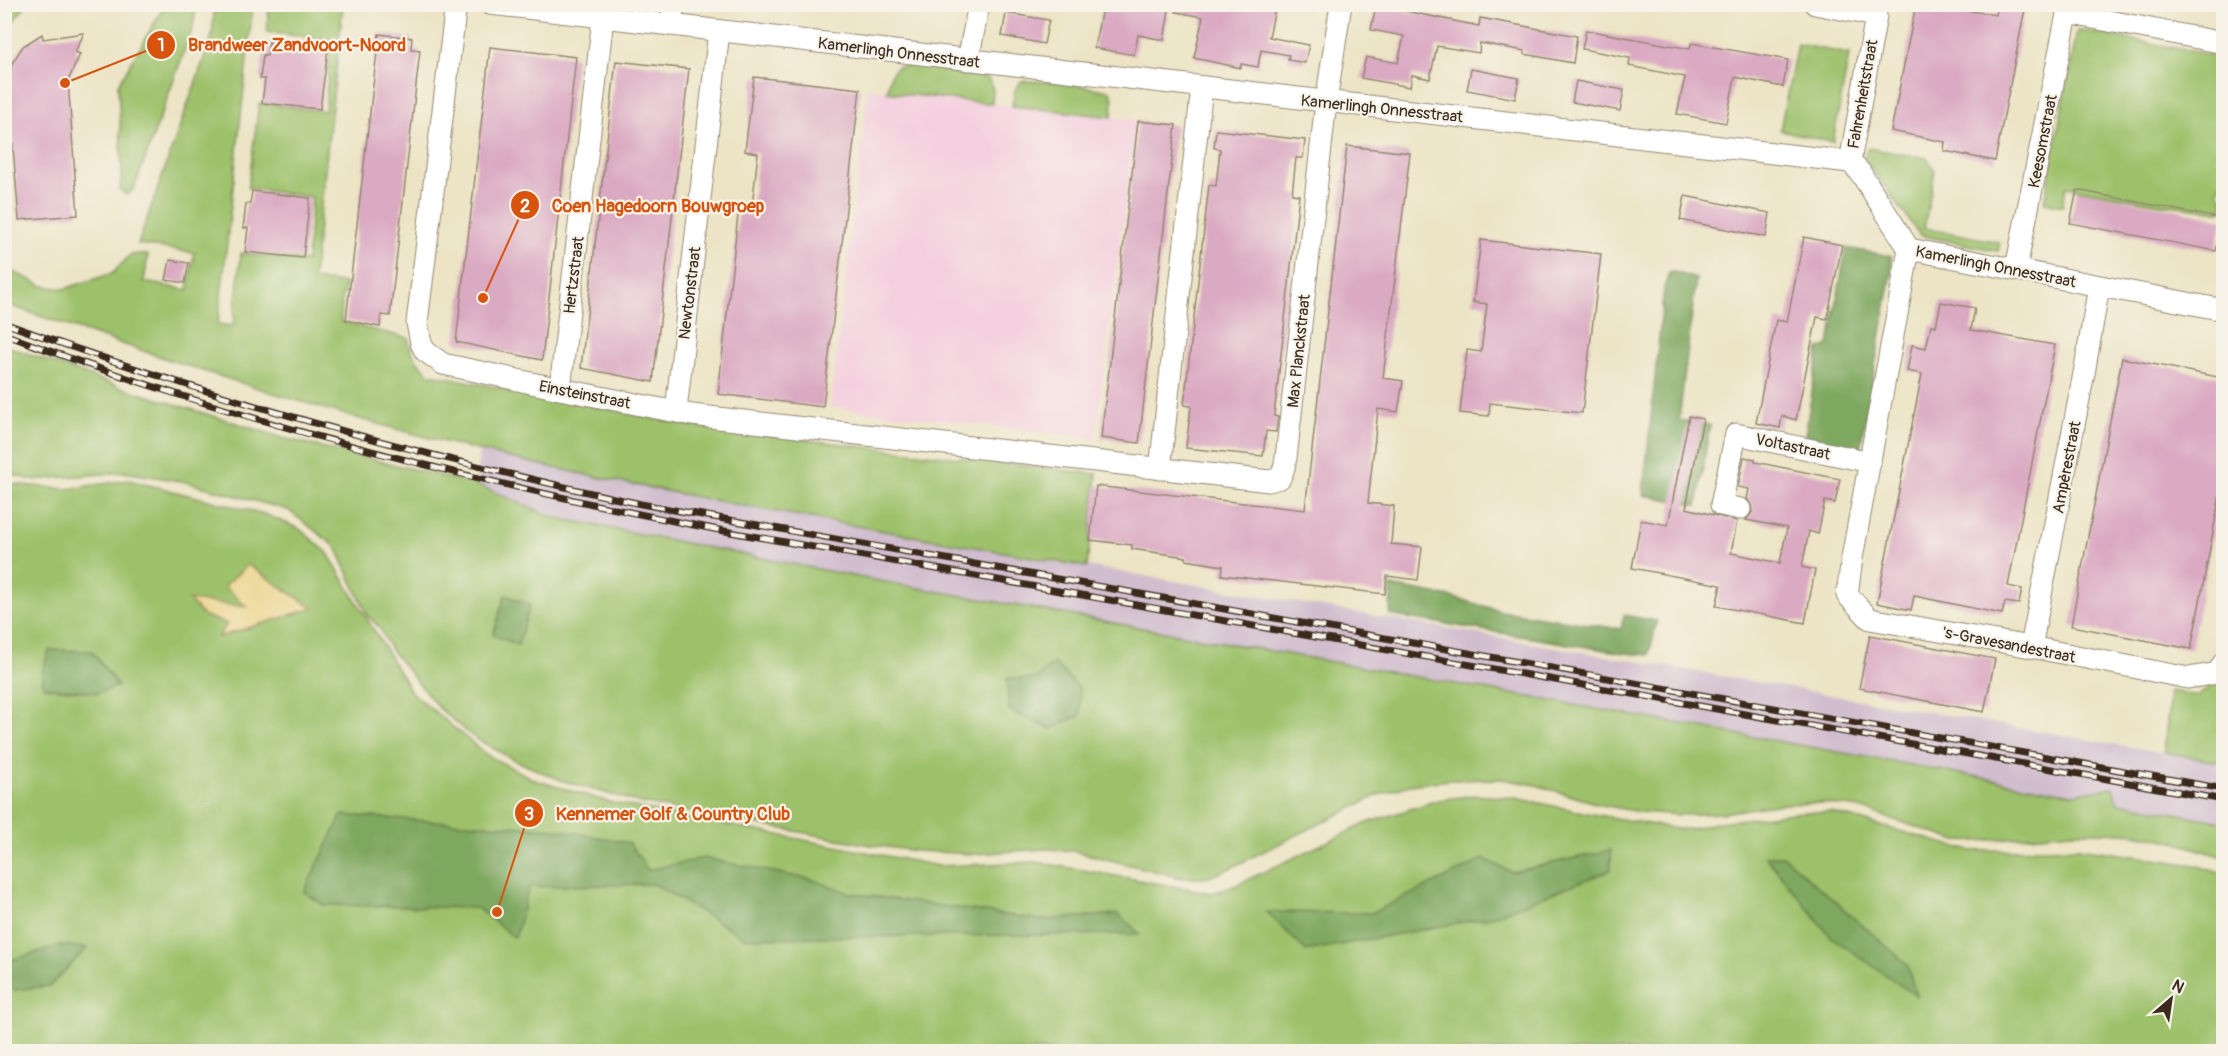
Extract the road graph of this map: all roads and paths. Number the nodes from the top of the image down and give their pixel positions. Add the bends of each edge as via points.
1 (456, 4) edge
2 (490, 4) edge
3 (675, 4) edge
4 (979, 4) edge
5 (1341, 4) edge
6 (1815, 4) edge
7 (2068, 9) edge
8 (603, 18) junction
9 (669, 25) junction
10 (719, 31) junction
11 (2223, 43) edge
12 (968, 60) junction
13 (1202, 87) junction
14 (1326, 102) junction
15 (1850, 162) junction
16 (1909, 249) junction
17 (2016, 268) junction
18 (2099, 286) junction
19 (2223, 310) edge
20 (560, 389) junction
21 (676, 411) junction
22 (1098, 462) joint
23 (1870, 462) junction
24 (1160, 469) junction
25 (1740, 509) dead end
26 (2031, 647) junction
27 (2221, 667) edge

1 - 20 street, Einsteinstraat via 418,334 425,351 443,364
2 - 8 street, Kamerlingh Onnesstraat
3 - 9 street
4 - 12 street
5 - 14 street
6 - 15 street, Fahrenheitstraat via 1876,16
7 - 11 street, Keesomstraat
7 - 17 street, Keesomstraat
8 - 9 street, Kamerlingh Onnesstraat
8 - 20 street, Hertzstraat
9 - 10 street, Kamerlingh Onnesstraat
10 - 12 street, Kamerlingh Onnesstraat
10 - 21 street, Newtonstraat
12 - 13 street, Kamerlingh Onnesstraat
13 - 14 street, Kamerlingh Onnesstraat
13 - 24 street
14 - 15 street, Kamerlingh Onnesstraat
14 - 24 street, Max Planckstraat via 1283,474 1269,481
15 - 16 street, Kamerlingh Onnesstraat
16 - 17 street, Kamerlingh Onnesstraat
16 - 23 street
17 - 18 street, Kamerlingh Onnesstraat
18 - 19 street, Kamerlingh Onnesstraat
18 - 26 street, Ampèrestraat
20 - 21 street, Einsteinstraat
21 - 22 street, Einsteinstraat
22 - 24 street, Max Planckstraat
23 - 25 street, Voltastraat via 1736,434 1721,505
23 - 26 street, 's-Gravesandestraat via 1847,595 1870,619
26 - 27 street, 's-Gravesandestraat via 2188,678

